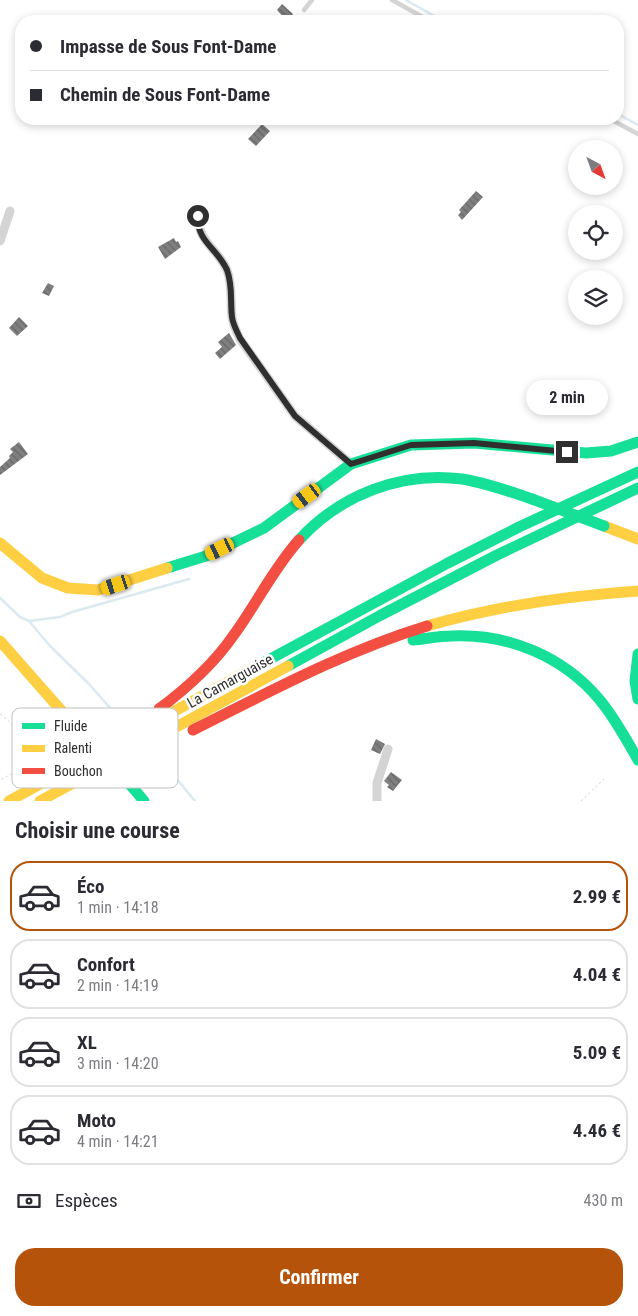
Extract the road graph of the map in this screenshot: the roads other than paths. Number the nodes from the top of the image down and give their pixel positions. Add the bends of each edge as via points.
1 (312, 0) edge
2 (392, 0) edge
3 (304, 10) dead end
4 (419, 15) edge
5 (621, 125) edge
6 (638, 134) edge
7 (10, 211) dead end
8 (198, 216) dead end
9 (0, 241) edge
10 (638, 442) edge
11 (351, 464) junction
12 (638, 472) edge
13 (638, 488) edge
14 (638, 539) edge
15 (0, 543) edge
16 (638, 591) edge
17 (0, 641) edge
18 (638, 654) edge
19 (352, 655) junction
20 (638, 699) edge
21 (59, 708) edge
22 (160, 708) edge
23 (178, 709) edge
24 (178, 726) edge
25 (178, 737) edge
26 (388, 749) dead end
27 (638, 760) edge
28 (19, 788) edge
29 (33, 788) edge
30 (64, 788) edge
31 (133, 788) edge
32 (0, 798) edge
33 (9, 801) edge
34 (40, 801) edge
35 (144, 801) edge
36 (377, 801) edge

1 - 3 lane
2 - 4 lane
5 - 6 lane
7 - 9 street
8 - 11 street via 202,236 227,270 232,288 232,318 240,338 295,416
10 - 11 main road via 611,451 586,453 474,443 411,445
11 - 15 main road via 264,528 206,556 98,590 68,588 42,578
12 - 23 main road via 448,563
13 - 24 main road, La Camarguaise via 497,555
14 - 22 main road, bridge via 532,499 470,480 433,477 383,485 350,499 322,518 294,546 223,649 187,687
16 - 19 main road via 507,606 418,629
17 - 21 main road, bridge
18 - 20 main road via 635,681
19 - 25 main road via 270,691
19 - 27 main road via 405,641 447,635 485,636 520,644 559,663 584,683 616,719
26 - 36 street via 377,782
28 - 32 main road, bridge
29 - 33 main road
30 - 34 main road, La Camarguaise
31 - 35 main road, bridge

